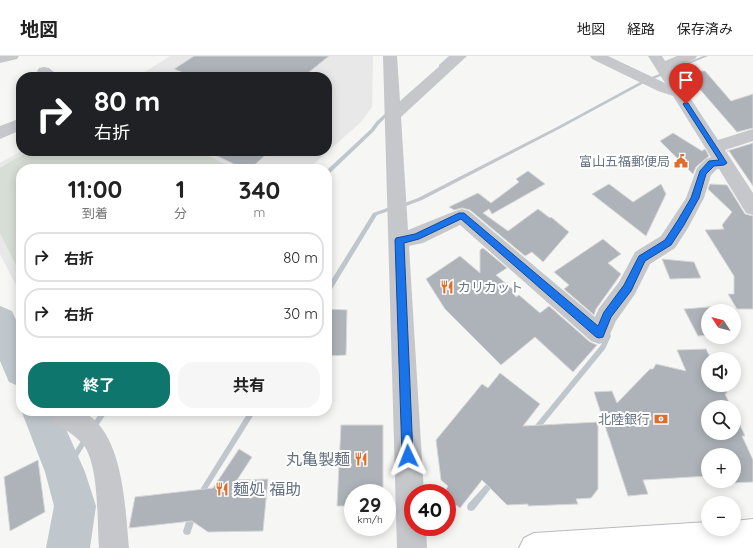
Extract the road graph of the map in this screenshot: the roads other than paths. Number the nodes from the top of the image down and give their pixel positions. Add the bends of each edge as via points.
1 (12, 56) edge
2 (390, 56) edge
3 (444, 56) edge
4 (460, 56) edge
5 (597, 56) edge
6 (690, 56) edge
7 (0, 59) edge
8 (659, 62) edge
9 (679, 93) junction
10 (393, 107) junction
11 (16, 125) edge
12 (0, 133) edge
13 (753, 135) edge
14 (719, 155) junction
15 (753, 208) edge
16 (399, 240) junction
17 (77, 424) dead end
18 (753, 534) edge
19 (114, 548) edge
20 (412, 548) edge
21 (534, 548) edge

1 - 7 street
2 - 10 street
3 - 10 street via 403,93
4 - 10 street
5 - 9 street via 663,88
6 - 8 street
8 - 9 street
9 - 14 street
10 - 16 street
11 - 12 street
13 - 14 street
14 - 15 street
14 - 16 street via 703,172 695,198 668,242 642,258 628,288 607,315 599,334 462,216 416,237
16 - 20 street
17 - 19 street via 106,470
18 - 21 main road

